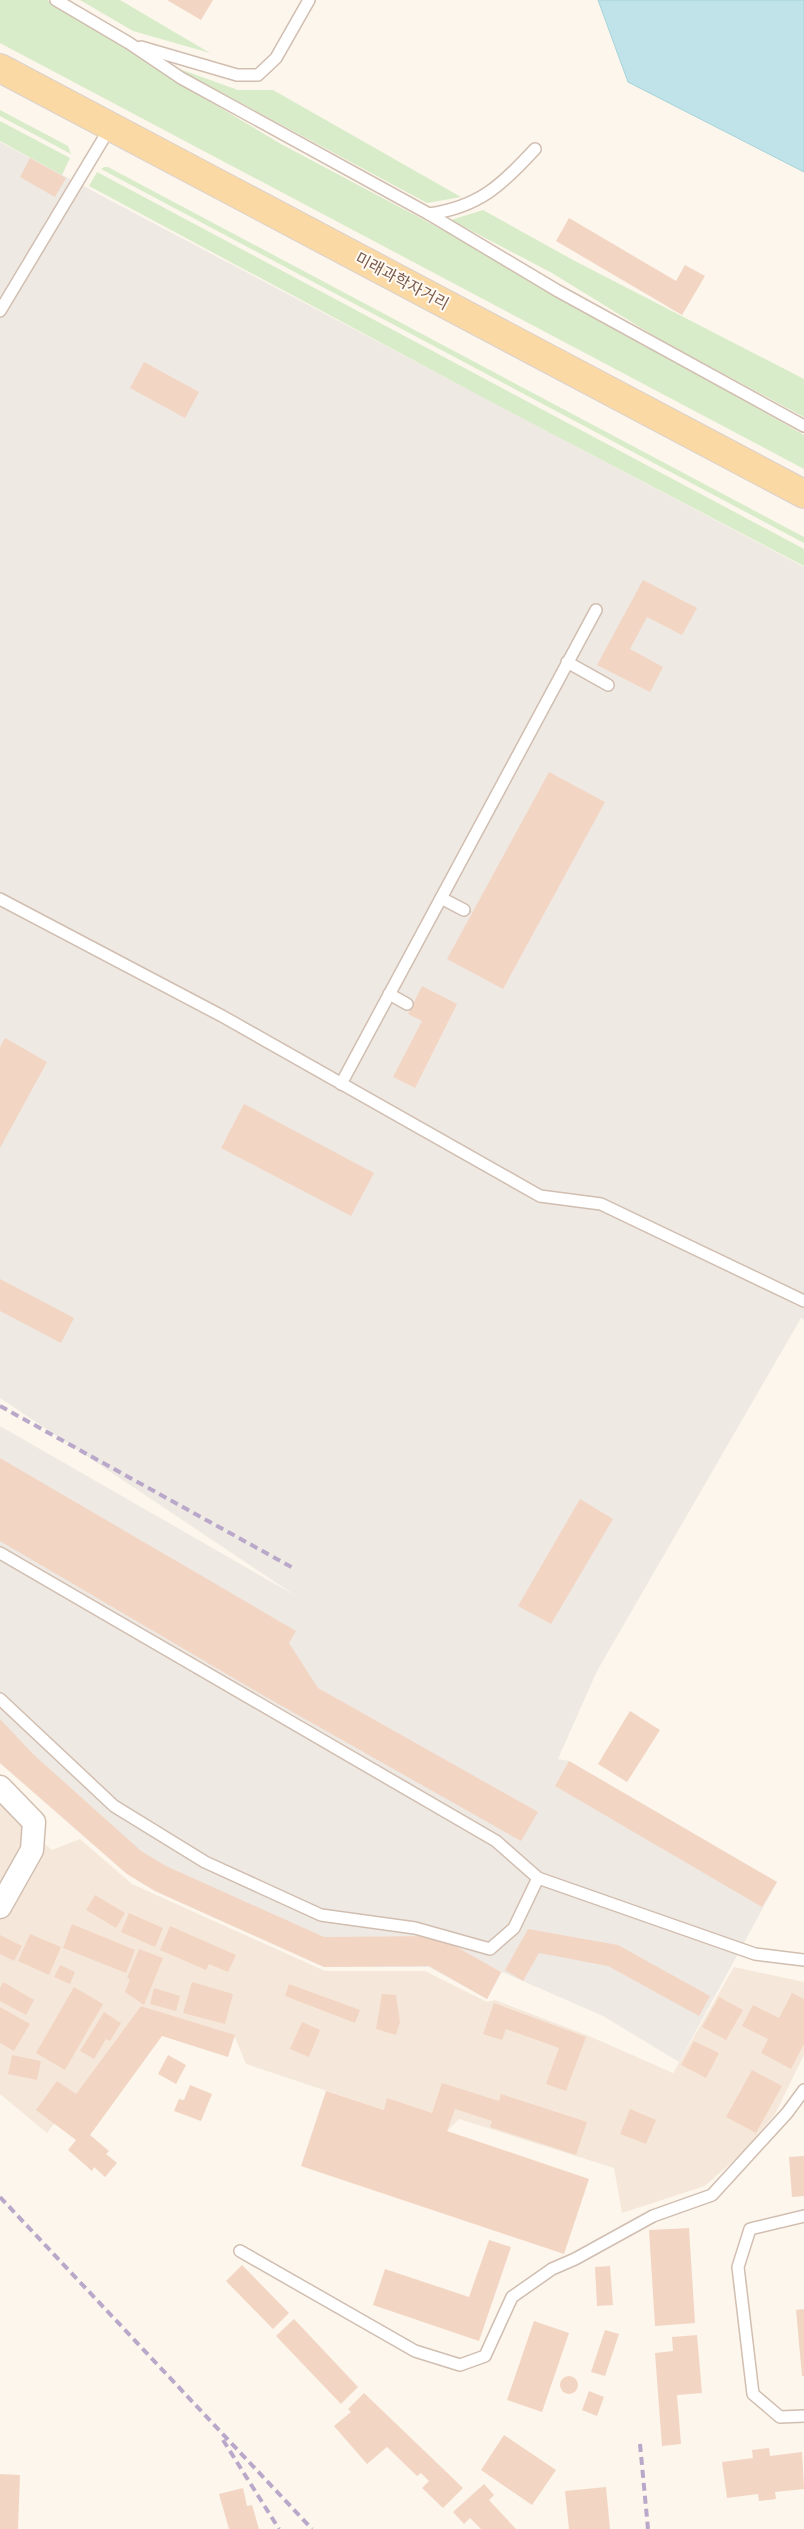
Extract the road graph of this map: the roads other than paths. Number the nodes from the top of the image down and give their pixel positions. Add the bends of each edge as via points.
1 (56, 0) edge
2 (308, 0) edge
3 (129, 43) junction
4 (0, 68) edge
5 (111, 126) junction
6 (535, 149) dead end
7 (429, 214) junction
8 (0, 311) edge
9 (804, 426) edge
10 (804, 494) edge
11 (596, 610) dead end
12 (567, 662) junction
13 (608, 685) dead end
14 (0, 898) edge
15 (441, 898) junction
16 (464, 910) dead end
17 (389, 994) junction
18 (407, 1004) dead end
19 (341, 1084) junction
20 (804, 1301) edge
21 (0, 1553) edge
22 (0, 1699) edge
23 (0, 1787) edge
24 (538, 1878) junction
25 (0, 1907) edge
26 (804, 1960) edge
27 (804, 2090) edge
28 (804, 2216) edge
29 (240, 2251) dead end
30 (804, 2416) edge

1 - 3 lane
2 - 3 lane via 276,58 258,75 237,75
3 - 7 lane via 181,78
4 - 5 main road, 미래과학자거리
5 - 8 lane
5 - 10 main road, 미래과학자거리
6 - 7 lane via 506,181 469,204
7 - 9 lane via 558,291
11 - 12 lane
12 - 13 lane
12 - 15 lane
14 - 19 lane via 222,1016
15 - 16 lane
15 - 17 lane
17 - 18 lane
17 - 19 lane
19 - 20 lane via 540,1196 601,1204
21 - 24 lane via 496,1841
22 - 24 lane via 114,1806 205,1862 321,1915 415,1928 490,1949 514,1928
23 - 25 street via 34,1822 32,1850
24 - 26 lane via 755,1954
27 - 29 lane via 712,2196 652,2216 552,2269 512,2297 485,2356 460,2365 415,2351
28 - 30 lane via 750,2228 738,2267 753,2394 780,2417

